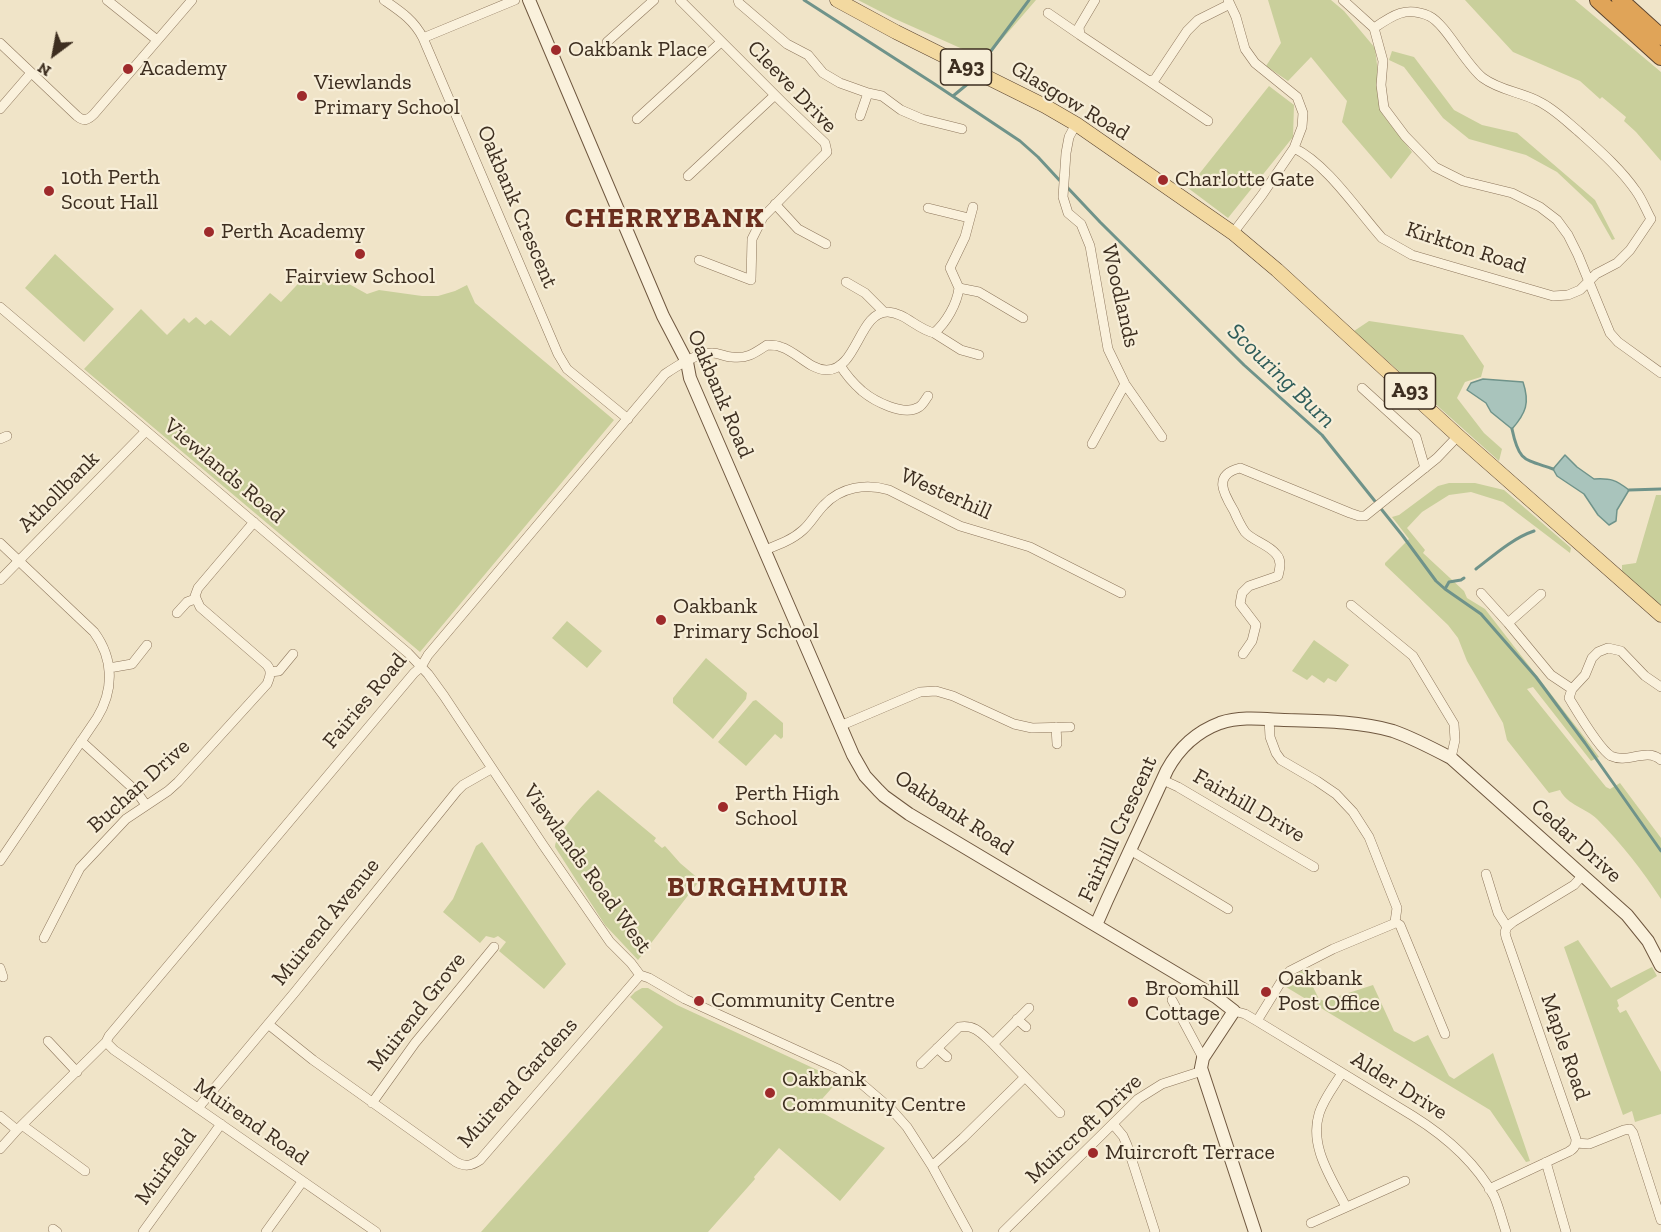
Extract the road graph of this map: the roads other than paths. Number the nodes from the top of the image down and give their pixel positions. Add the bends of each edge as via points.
1 (107, 0) edge
2 (192, 0) edge
3 (384, 0) edge
4 (515, 0) edge
5 (529, 0) edge
6 (654, 0) edge
7 (680, 0) edge
8 (738, 0) edge
9 (837, 0) edge
10 (1095, 0) edge
11 (1343, 0) edge
12 (1598, 0) edge
13 (1620, 0) edge
14 (1229, 2) edge
15 (1048, 13) dead end
16 (1374, 28) junction
17 (1080, 35) junction
18 (1661, 37) edge
19 (423, 38) junction
20 (157, 40) junction
21 (607, 42) dead end
22 (721, 42) junction
23 (0, 43) edge
24 (1661, 57) edge
25 (31, 72) junction
26 (1149, 81) junction
27 (868, 93) junction
28 (775, 95) junction
29 (0, 109) edge
30 (860, 117) dead end
31 (637, 119) dead end
32 (1208, 121) dead end
33 (1076, 124) junction
34 (962, 129) dead end
35 (1294, 148) junction
36 (688, 176) dead end
37 (775, 204) junction
38 (973, 207) dead end
39 (928, 208) dead end
40 (969, 218) junction
41 (1233, 232) junction
42 (826, 244) dead end
43 (699, 260) dead end
44 (846, 282) dead end
45 (1588, 282) junction
46 (959, 288) junction
47 (0, 307) edge
48 (884, 312) junction
49 (1023, 318) dead end
50 (934, 333) junction
51 (979, 355) dead end
52 (687, 362) junction
53 (840, 365) junction
54 (1661, 373) edge
55 (1125, 384) junction
56 (1362, 388) dead end
57 (928, 396) dead end
58 (628, 419) junction
59 (146, 431) junction
60 (1162, 436) dead end
61 (1458, 436) junction
62 (1092, 444) dead end
63 (1425, 468) junction
64 (254, 522) junction
65 (0, 543) edge
66 (765, 550) junction
67 (18, 561) junction
68 (0, 580) edge
69 (1121, 592) dead end
70 (1482, 593) dead end
71 (1541, 594) dead end
72 (195, 599) junction
73 (1351, 605) dead end
74 (177, 613) dead end
75 (1661, 615) edge
76 (1508, 622) junction
77 (147, 645) dead end
78 (293, 654) dead end
79 (1242, 654) dead end
80 (421, 667) junction
81 (109, 668) junction
82 (270, 672) junction
83 (1661, 687) edge
84 (1572, 689) junction
85 (1269, 719) junction
86 (840, 726) junction
87 (1056, 727) junction
88 (1071, 727) dead end
89 (81, 741) junction
90 (1057, 744) dead end
91 (1450, 758) junction
92 (1661, 760) edge
93 (491, 769) junction
94 (1163, 780) junction
95 (146, 805) junction
96 (1130, 850) junction
97 (0, 861) edge
98 (1314, 867) dead end
99 (1486, 874) dead end
100 (1583, 875) junction
101 (1228, 909) dead end
102 (1395, 922) junction
103 (1096, 925) junction
104 (1508, 927) junction
105 (44, 938) dead end
106 (494, 947) dead end
107 (1661, 966) edge
108 (640, 975) junction
109 (1172, 1000) dead end
110 (1029, 1008) dead end
111 (1234, 1011) junction
112 (1017, 1019) junction
113 (1257, 1021) junction
114 (268, 1024) junction
115 (1026, 1028) dead end
116 (1445, 1034) dead end
117 (48, 1041) dead end
118 (106, 1042) junction
119 (993, 1044) junction
120 (937, 1048) junction
121 (947, 1057) dead end
122 (1203, 1058) junction
123 (921, 1064) dead end
124 (1202, 1071) junction
125 (77, 1072) junction
126 (1342, 1073) junction
127 (1025, 1077) junction
128 (372, 1103) junction
129 (198, 1108) junction
130 (1060, 1113) dead end
131 (0, 1116) edge
132 (221, 1124) junction
133 (1113, 1124) junction
134 (19, 1128) junction
135 (1576, 1143) junction
136 (0, 1149) edge
137 (1545, 1162) junction
138 (932, 1166) junction
139 (85, 1171) dead end
140 (302, 1182) junction
141 (1406, 1182) dead end
142 (1489, 1189) junction
143 (1346, 1207) junction
144 (1661, 1220) edge
145 (1311, 1223) dead end
146 (143, 1232) edge
147 (266, 1232) edge
148 (376, 1232) edge
149 (968, 1232) edge
150 (1004, 1232) edge
151 (1155, 1232) edge
152 (1256, 1232) edge
153 (1506, 1232) edge
154 (1566, 1232) edge

1 - 20 street
2 - 20 street
3 - 19 street, Oakbank Crescent via 412,21
4 - 19 street
5 - 52 street, Oakbank Road via 663,316
6 - 21 street
7 - 22 street, Cleeve Drive
8 - 27 street via 788,44 808,55 823,73
9 - 33 main road, Glasgow Road / A93
10 - 17 street via 1079,27
11 - 16 street
12 - 24 highway
13 - 18 highway
14 - 26 street via 1198,20 1155,79
14 - 35 street via 1245,49 1255,63 1296,97 1303,113
15 - 17 street
16 - 45 street via 1383,61 1384,108 1405,136 1435,167 1463,181 1512,192 1557,220 1568,235
16 - 45 street, Kirkton Road via 1404,11 1432,17 1481,76 1493,85 1554,110 1609,159 1636,192 1651,219 1630,250
17 - 26 street
19 - 58 street, Oakbank Crescent via 558,354 567,369
20 - 25 street via 86,120 81,120
22 - 28 street, Cleeve Drive
22 - 31 street
23 - 25 street
25 - 29 street
26 - 32 street
27 - 30 street
27 - 34 street via 882,96 922,119
28 - 36 street
28 - 37 street, Cleeve Drive via 827,147
33 - 41 main road, Glasgow Road / A93
33 - 55 street, Woodlands via 1069,137 1063,197 1068,213 1081,224 1090,246 1108,349
35 - 41 street
35 - 45 street, Kirkton Road via 1319,165 1382,238 1412,255 1552,296 1568,295
37 - 42 street via 798,229
37 - 43 street, Cleeve Drive via 752,238 751,280
38 - 40 street
39 - 40 street
40 - 46 street via 965,237 950,268
41 - 61 main road, A93
44 - 48 street
45 - 54 street via 1610,333
46 - 49 street via 979,292
46 - 50 street via 958,297
47 - 59 street, Viewlands Road
48 - 50 street via 896,313
48 - 53 street via 873,318
50 - 51 street via 961,350
52 - 53 street, Fairies Road via 700,354 748,357 767,345 782,347 817,368 828,370
52 - 58 street, Fairies Road via 665,374
52 - 66 street, Oakbank Road via 690,378
53 - 57 street via 863,392 891,407 912,410
55 - 60 street, Woodlands
55 - 62 street
56 - 63 street via 1416,437
58 - 80 street, Fairies Road
59 - 64 street, Viewlands Road
59 - 67 street, Athollbank
61 - 63 street
61 - 75 main road, A93
63 - 79 street via 1367,514 1359,516 1240,468 1224,477 1225,494 1245,532 1276,554 1280,562 1278,576 1249,586 1242,593 1240,604 1256,625 1252,641
64 - 72 street via 197,589
64 - 80 street, Viewlands Road
65 - 67 street
66 - 69 street, Westerhill via 803,530 823,505 839,493 865,485 879,486 966,529 1030,547
66 - 86 street, Oakbank Road
67 - 68 street, Athollbank
67 - 81 street via 94,632
70 - 76 street
71 - 76 street
72 - 74 street
72 - 82 street
73 - 91 street via 1413,656 1454,724
76 - 84 street via 1551,675
77 - 81 street via 132,664
78 - 82 street, Buchan Drive via 279,671
80 - 93 street, Viewlands Road West
80 - 118 street, Fairies Road
81 - 89 street via 106,700
82 - 95 street, Buchan Drive via 267,684 182,777
83 - 84 street via 1622,651 1608,648 1592,658 1586,675
84 - 92 street via 1569,698 1610,755 1622,759 1650,754
85 - 91 street, Fairhill Crescent via 1375,727 1424,744
85 - 94 street, Fairhill Crescent via 1232,720 1201,732 1175,756
85 - 102 street via 1270,738 1281,760 1336,794 1370,837 1397,908
86 - 87 street via 928,691 953,696 1024,727
86 - 103 street, Oakbank Road via 862,770 884,796
87 - 88 street
87 - 90 street
89 - 95 street
89 - 97 street
91 - 100 street, Cedar Drive
93 - 108 street, Viewlands Road West via 610,942
93 - 114 street, Muirend Avenue via 457,791
94 - 96 street, Fairhill Crescent
94 - 98 street, Fairhill Drive
95 - 105 street, Buchan Drive via 126,819 80,868
96 - 101 street
96 - 103 street, Fairhill Crescent
99 - 104 street, Maple Road via 1498,913
100 - 104 street via 1574,885
100 - 107 street, Cedar Drive via 1627,915 1648,941
102 - 113 street via 1290,971
102 - 116 street via 1400,925
103 - 111 street, Oakbank Road
104 - 135 street, Maple Road via 1506,937
106 - 128 street, Muirend Grove via 415,1043
108 - 128 street, Muirend Gardens via 475,1164 459,1164
108 - 138 street, Viewlands Road West via 856,1079 907,1127
109 - 122 street
110 - 112 street
111 - 113 street, Alder Drive
111 - 122 street
112 - 115 street
112 - 119 street
113 - 126 street, Alder Drive
114 - 128 street, Muirend Gardens
114 - 129 street, Muirend Avenue
117 - 125 street
118 - 125 street, Fairies Road
118 - 129 street, Muirend Road
119 - 120 street via 976,1028 963,1026
119 - 127 street
120 - 121 street
120 - 123 street
122 - 124 street
124 - 133 street, Muircroft Drive via 1151,1090
124 - 152 street
125 - 134 street, Fairies Road
126 - 142 street, Alder Drive via 1437,1132 1469,1162
126 - 143 street via 1319,1113 1316,1140
127 - 130 street via 1054,1099
127 - 138 street
129 - 132 street, Muirend Road
131 - 134 street
132 - 140 street, Muirend Road
132 - 146 street, Muirfield
133 - 150 street, Muircroft Drive
133 - 151 street via 1127,1145
134 - 136 street, Fairies Road
134 - 139 street
135 - 137 street via 1571,1150
135 - 144 street via 1589,1144 1630,1129
137 - 142 street
137 - 154 street
138 - 149 street, Viewlands Road West
140 - 147 street
140 - 148 street, Muirend Road
141 - 143 street
142 - 153 street, Alder Drive
143 - 145 street

